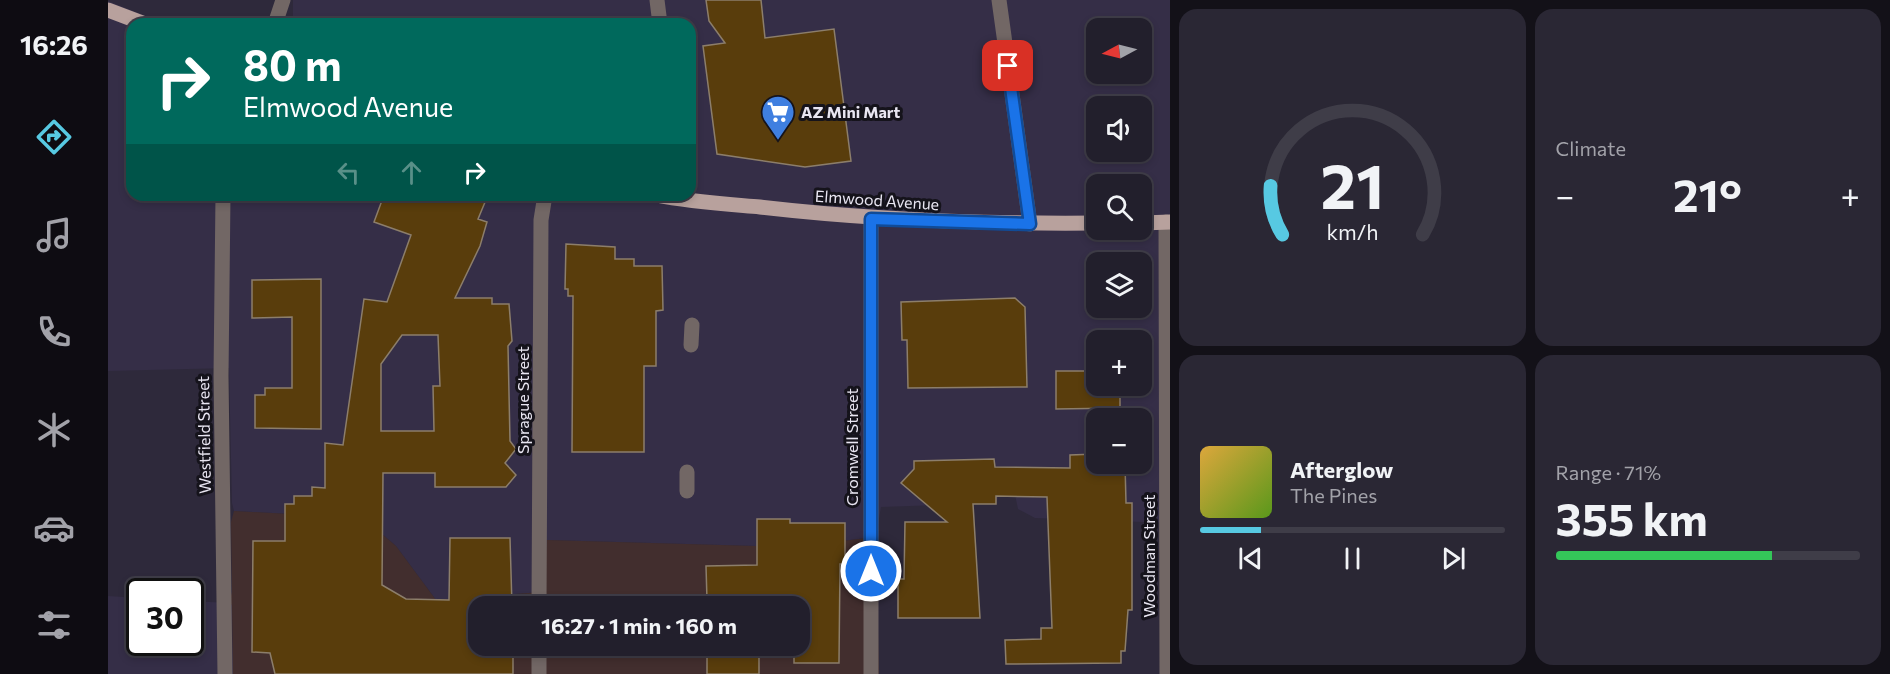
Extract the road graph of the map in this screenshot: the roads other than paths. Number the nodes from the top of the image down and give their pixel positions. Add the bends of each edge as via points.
1 (283, 0) edge
2 (657, 0) edge
3 (999, 0) edge
4 (108, 10) edge
5 (129, 18) edge
6 (277, 18) edge
7 (659, 18) edge
8 (696, 199) edge
9 (223, 201) edge
10 (544, 201) edge
11 (871, 219) junction
12 (1168, 222) edge
13 (1086, 223) edge
14 (1152, 223) edge
15 (1030, 224) junction
16 (692, 325) dead end
17 (691, 345) dead end
18 (687, 472) dead end
19 (687, 491) dead end
20 (539, 596) edge
21 (539, 656) edge
22 (225, 674) edge
23 (539, 674) edge
24 (871, 674) edge
25 (1167, 674) edge

1 - 6 street
2 - 7 street
3 - 15 street
4 - 5 main road
8 - 11 main road, Elmwood Avenue
9 - 22 street, Westfield Street
10 - 20 street, Sprague Street
11 - 15 main road, Elmwood Avenue
11 - 24 street, Cromwell Street
12 - 14 main road
12 - 25 street, Woodman Street
13 - 15 main road, Elmwood Avenue
16 - 17 street
18 - 19 street
21 - 23 street

